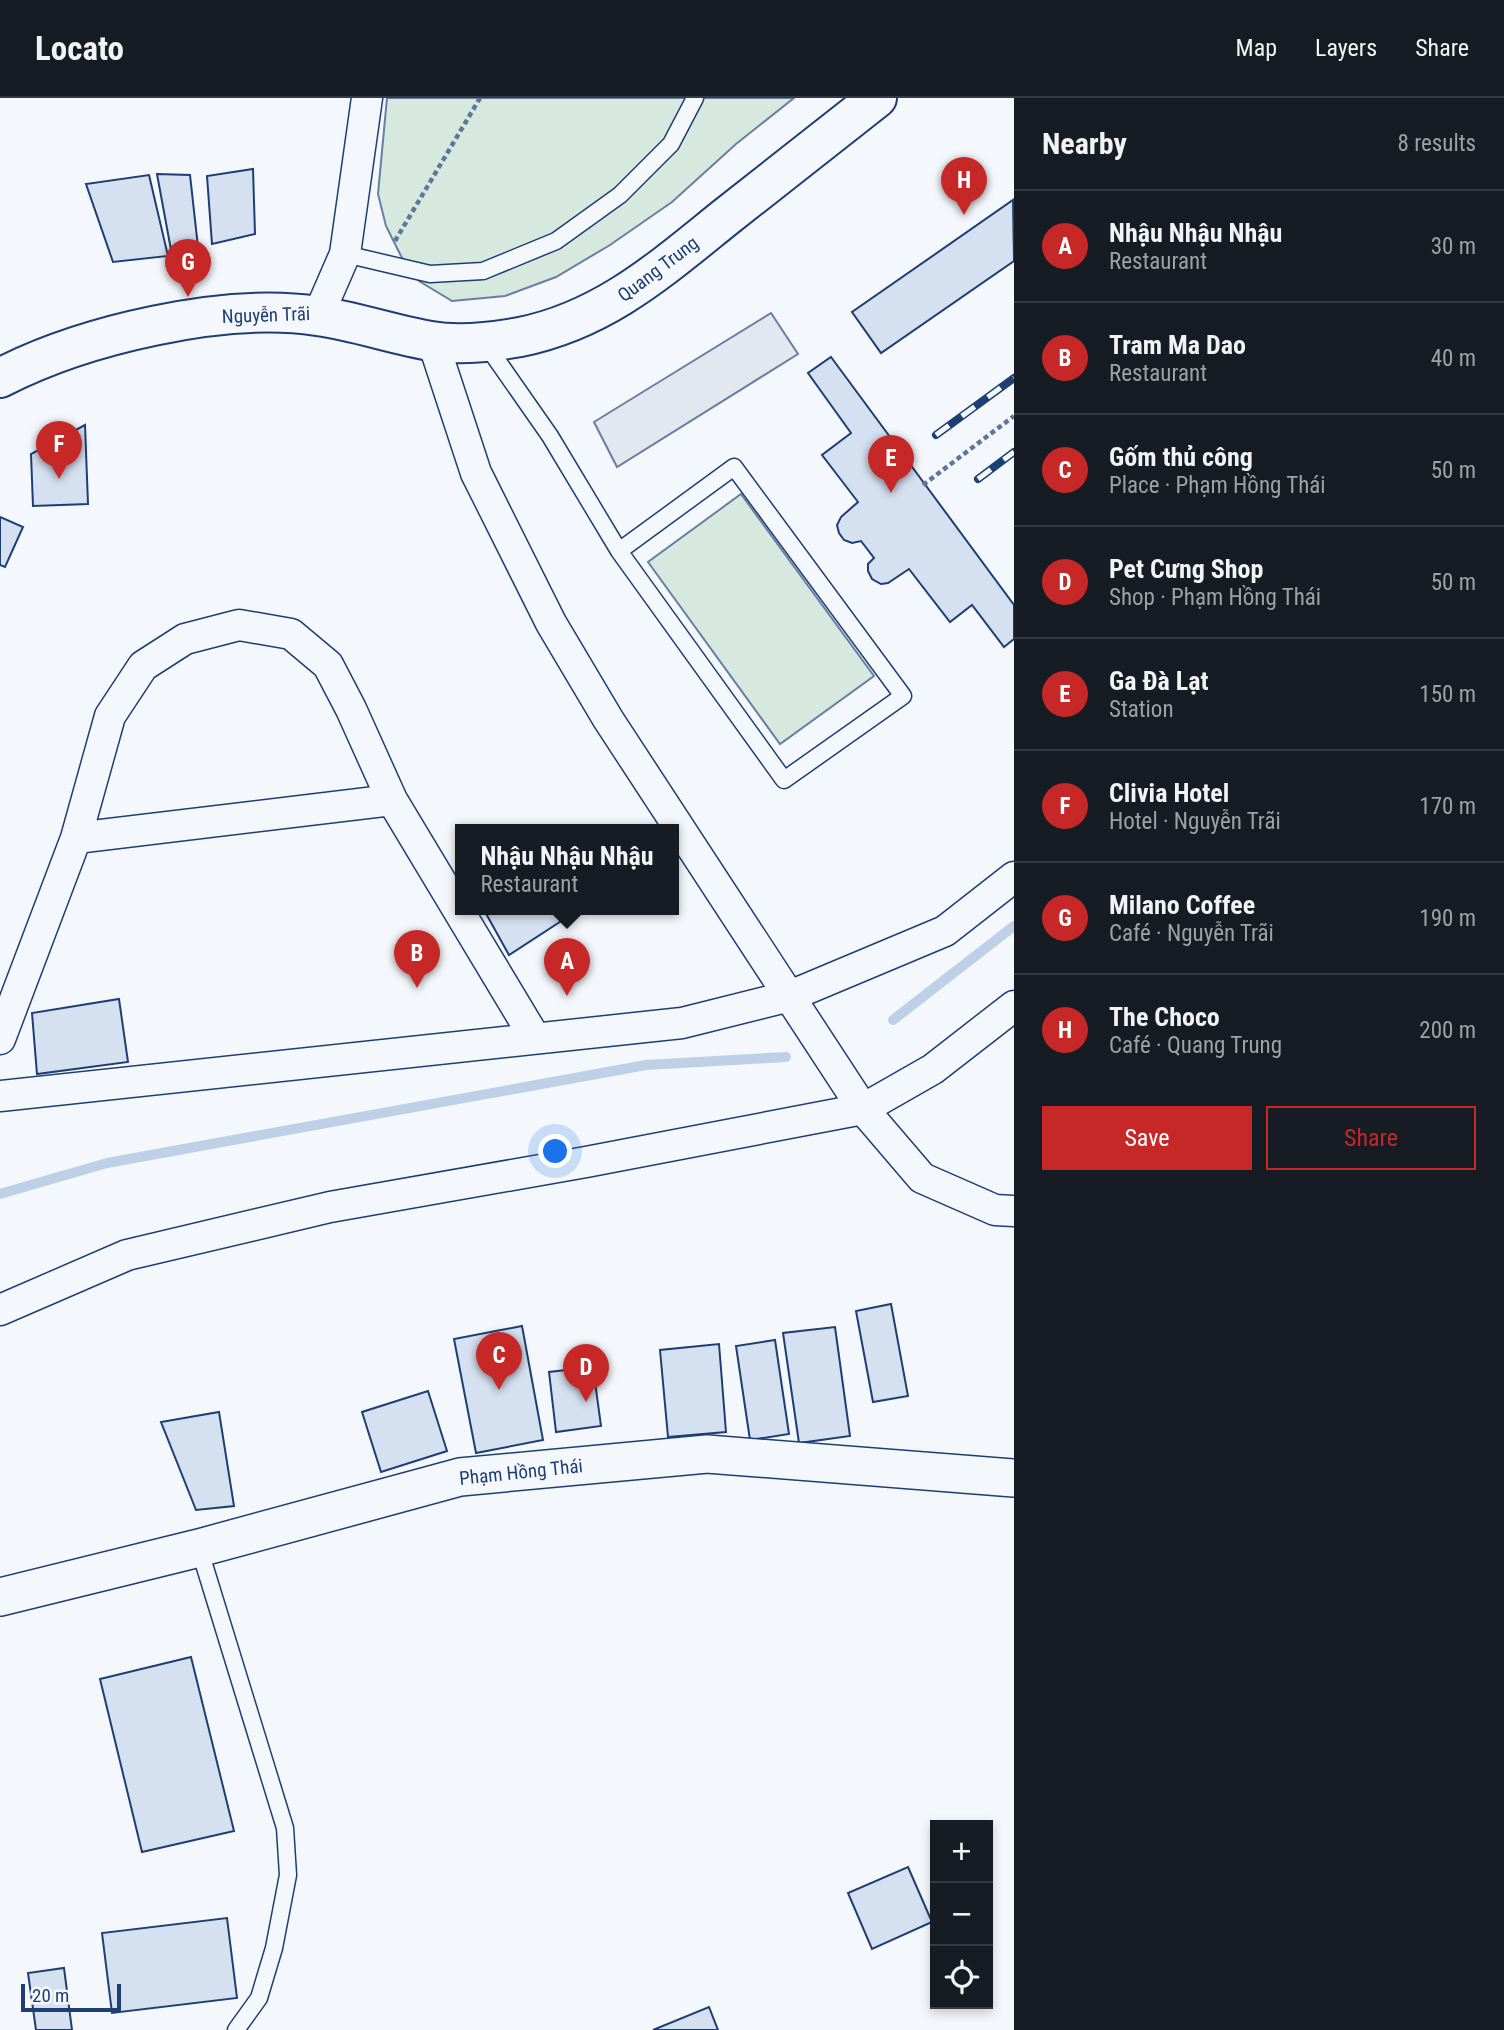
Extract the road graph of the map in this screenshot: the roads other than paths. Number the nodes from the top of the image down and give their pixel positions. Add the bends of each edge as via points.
1 (367, 98) edge
2 (695, 98) edge
3 (877, 98) edge
4 (345, 254) junction
5 (317, 316) junction
6 (483, 341) junction
7 (433, 342) junction
8 (0, 378) edge
9 (619, 551) junction
10 (392, 800) junction
11 (677, 824) edge
12 (679, 827) edge
13 (76, 838) junction
14 (1014, 877) edge
15 (455, 905) edge
16 (461, 915) edge
17 (790, 996) junction
18 (1014, 1006) edge
19 (535, 1038) junction
20 (0, 1039) edge
21 (0, 1097) edge
22 (863, 1109) junction
23 (1014, 1211) edge
24 (0, 1310) edge
25 (1014, 1478) edge
26 (199, 1548) junction
27 (0, 1597) edge
28 (236, 2030) edge

1 - 4 street, Nguyễn Trãi
2 - 4 lane via 671,144 620,195 556,240 483,271 430,274
3 - 6 main road, Quang Trung via 615,301 553,328
4 - 5 street, Nguyễn Trãi
5 - 7 main road, Quang Trung
5 - 8 main road, Nguyễn Trãi via 256,313 179,321 31,362
6 - 7 main road, Quang Trung
6 - 9 lane via 550,436
7 - 11 street via 476,472 551,623
9 - 9 lane via 785,779 903,696 734,467
10 - 13 street
10 - 13 street via 328,665 290,634 239,625 185,639 143,666 110,716
10 - 15 street
12 - 17 street
13 - 20 street
14 - 17 street via 945,931
16 - 19 street
17 - 19 street via 682,1023
17 - 22 street
18 - 22 street via 933,1069
19 - 21 street
22 - 23 street via 922,1178 995,1210
22 - 24 street via 330,1207 127,1255
25 - 26 street, Phạm Hồng Thái via 707,1454 460,1477
26 - 27 street, Phạm Hồng Thái
26 - 28 lane via 285,1828 288,1875 274,1948 259,1998

